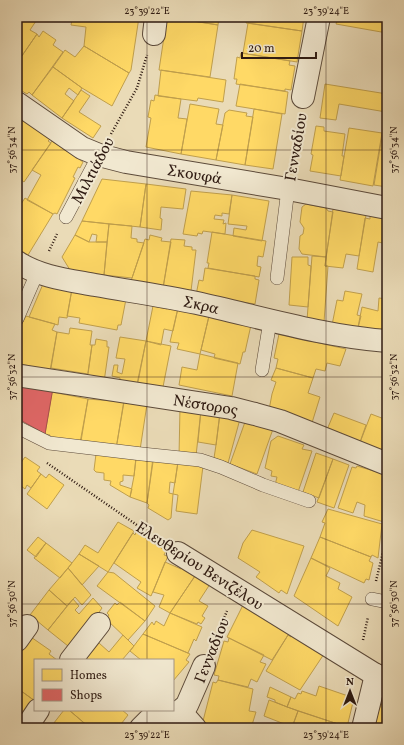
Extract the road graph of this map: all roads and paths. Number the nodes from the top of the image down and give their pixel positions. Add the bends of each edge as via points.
1 (319, 17) edge
2 (155, 25) edge
3 (304, 97) joint
4 (17, 103) edge
5 (99, 155) junction
6 (288, 189) junction
7 (387, 208) edge
8 (66, 218) joint
9 (17, 262) edge
10 (37, 273) junction
11 (277, 278) dead end
12 (17, 319) edge
13 (270, 321) junction
14 (387, 341) edge
15 (262, 370) dead end
16 (17, 376) edge
17 (17, 427) edge
18 (43, 460) dead end
19 (387, 464) edge
20 (309, 501) dead end
21 (178, 553) joint
22 (236, 589) junction
23 (372, 599) dead end
24 (387, 602) edge
25 (99, 624) dead end
26 (72, 659) edge
27 (204, 666) joint
28 (381, 678) edge
29 (37, 711) edge
30 (180, 711) junction
31 (26, 728) edge
32 (141, 728) edge
33 (195, 728) edge
34 (363, 728) edge

1 - 3 street, Γενναδίου
2 - 5 path, Μιλτιάδου via 137,88
3 - 6 path, Γενναδίου
4 - 5 street, Σκουφά via 82,148
5 - 6 street, Σκουφά via 126,162
5 - 8 lane, Μιλτιάδου
6 - 7 street, Σκουφά
6 - 11 lane, Γενναδίου
8 - 10 path, Μιλτιάδου
9 - 10 street, Σκρα
10 - 12 lane
10 - 13 street, Σκρα via 196,303
13 - 14 street, Σκρα via 323,333
13 - 15 lane
16 - 19 street, Νέστορος via 249,412 280,421
17 - 20 lane via 49,443 200,460
18 - 21 path, Ελευθερίου Βενιζέλου
21 - 22 street, Ελευθερίου Βενιζέλου
22 - 27 path, Γενναδίου
22 - 28 street, Ελευθερίου Βενιζέλου
23 - 24 lane
25 - 26 street
27 - 30 street, Γενναδίου via 187,705
28 - 34 street
29 - 31 street
30 - 32 street via 149,720
30 - 33 street

